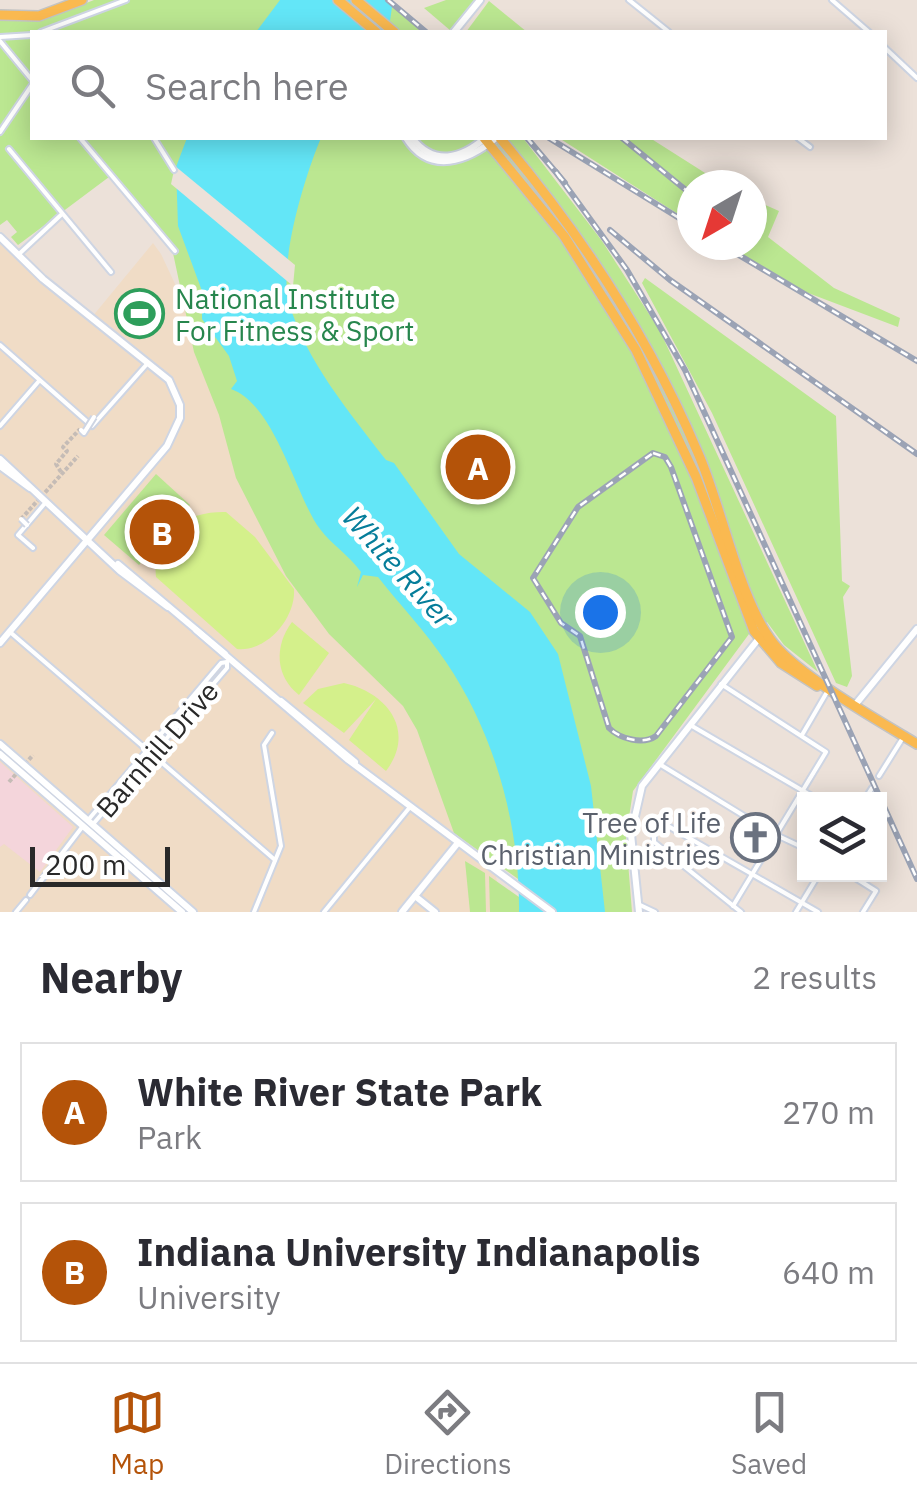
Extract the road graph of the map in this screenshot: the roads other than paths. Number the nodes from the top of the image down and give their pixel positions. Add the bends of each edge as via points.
1 (82, 0) edge
2 (126, 0) edge
3 (338, 0) edge
4 (356, 0) edge
5 (480, 0) edge
6 (630, 0) edge
7 (832, 0) edge
8 (0, 14) edge
9 (46, 30) edge
10 (374, 30) edge
11 (392, 30) edge
12 (456, 30) edge
13 (667, 30) edge
14 (868, 30) edge
15 (30, 35) edge
16 (0, 39) edge
17 (887, 50) edge
18 (917, 78) edge
19 (30, 79) edge
20 (30, 85) edge
21 (0, 132) edge
22 (82, 140) edge
23 (155, 140) edge
24 (411, 140) edge
25 (488, 140) edge
26 (491, 140) edge
27 (801, 140) edge
28 (810, 147) dead end
29 (8, 149) dead end
30 (174, 170) dead end
31 (62, 214) junction
32 (0, 237) edge
33 (174, 250) dead end
34 (18, 256) junction
35 (110, 272) dead end
36 (0, 345) edge
37 (149, 362) junction
38 (38, 380) junction
39 (94, 417) dead end
40 (0, 426) edge
41 (81, 430) tunnel mouth
42 (0, 462) edge
43 (46, 502) junction
44 (20, 519) dead end
45 (28, 525) dead end
46 (88, 539) junction
47 (33, 548) dead end
48 (917, 629) edge
49 (10, 632) junction
50 (762, 635) junction
51 (0, 643) edge
52 (227, 658) junction
53 (720, 683) junction
54 (827, 692) junction
55 (855, 706) junction
56 (688, 724) junction
57 (272, 734) dead end
58 (802, 735) junction
59 (904, 736) junction
60 (0, 744) edge
61 (917, 744) edge
62 (148, 750) junction
63 (0, 754) edge
64 (154, 755) junction
65 (657, 762) junction
66 (879, 776) dead end
67 (872, 788) dead end
68 (801, 792) edge
69 (804, 792) edge
70 (870, 792) edge
71 (797, 803) edge
72 (410, 807) junction
73 (86, 826) junction
74 (778, 834) junction
75 (457, 844) junction
76 (797, 844) edge
77 (276, 860) junction
78 (752, 875) junction
79 (814, 882) edge
80 (862, 882) edge
81 (30, 894) dead end
82 (415, 896) junction
83 (26, 900) dead end
84 (802, 902) junction
85 (733, 906) junction
86 (638, 908) edge
87 (16, 912) edge
88 (182, 912) edge
89 (193, 912) edge
90 (254, 912) edge
91 (324, 912) edge
92 (402, 912) edge
93 (435, 912) edge
94 (552, 912) edge
95 (655, 912) edge
96 (741, 912) edge
97 (796, 912) edge
98 (818, 912) edge
99 (863, 912) edge

1 - 8 main road via 39,16
2 - 9 street
3 - 10 main road
4 - 11 main road
5 - 12 main road
6 - 13 street
7 - 14 street
15 - 16 street
16 - 19 street
17 - 18 street
20 - 21 street
22 - 33 street
23 - 30 street
24 - 25 main road via 449,157
26 - 50 main road via 571,246 636,350 680,439 747,620
27 - 28 street
29 - 31 street
31 - 34 street
31 - 35 street
32 - 34 main road
34 - 37 main road
36 - 38 street
37 - 38 street via 92,426
37 - 46 main road via 176,391 178,428
38 - 40 street
39 - 41 street, bridge
42 - 43 main road
43 - 46 main road
43 - 47 street via 18,535
44 - 45 street, bridge
46 - 49 main road
46 - 52 main road
48 - 55 main road
49 - 51 main road
49 - 62 street
50 - 53 main road
50 - 54 main road via 781,663
50 - 55 main road
52 - 62 street, Barnhill Drive
52 - 64 street, Barnhill Drive
52 - 72 main road
53 - 56 main road
53 - 58 street
54 - 55 main road
54 - 58 street
55 - 59 main road
56 - 65 main road
56 - 68 street
57 - 77 street via 264,745 281,846
58 - 69 street via 826,750
59 - 61 main road
59 - 66 street
60 - 73 main road
62 - 64 street
62 - 73 street, Barnhill Drive
63 - 73 main road
64 - 73 street, Barnhill Drive
64 - 77 street
65 - 74 street
65 - 86 main road via 632,818
67 - 70 street
71 - 74 street
72 - 75 main road
72 - 91 street
73 - 81 street, Barnhill Drive
73 - 88 main road
73 - 89 main road
74 - 76 street
74 - 78 street
75 - 82 main road
75 - 94 main road
77 - 90 street
78 - 84 street
78 - 85 street
78 - 85 street via 665,825 652,829 653,841
79 - 84 street
80 - 99 street via 876,890
82 - 92 main road
82 - 93 main road
83 - 87 street
84 - 97 street
84 - 98 street
85 - 96 street
86 - 95 street

